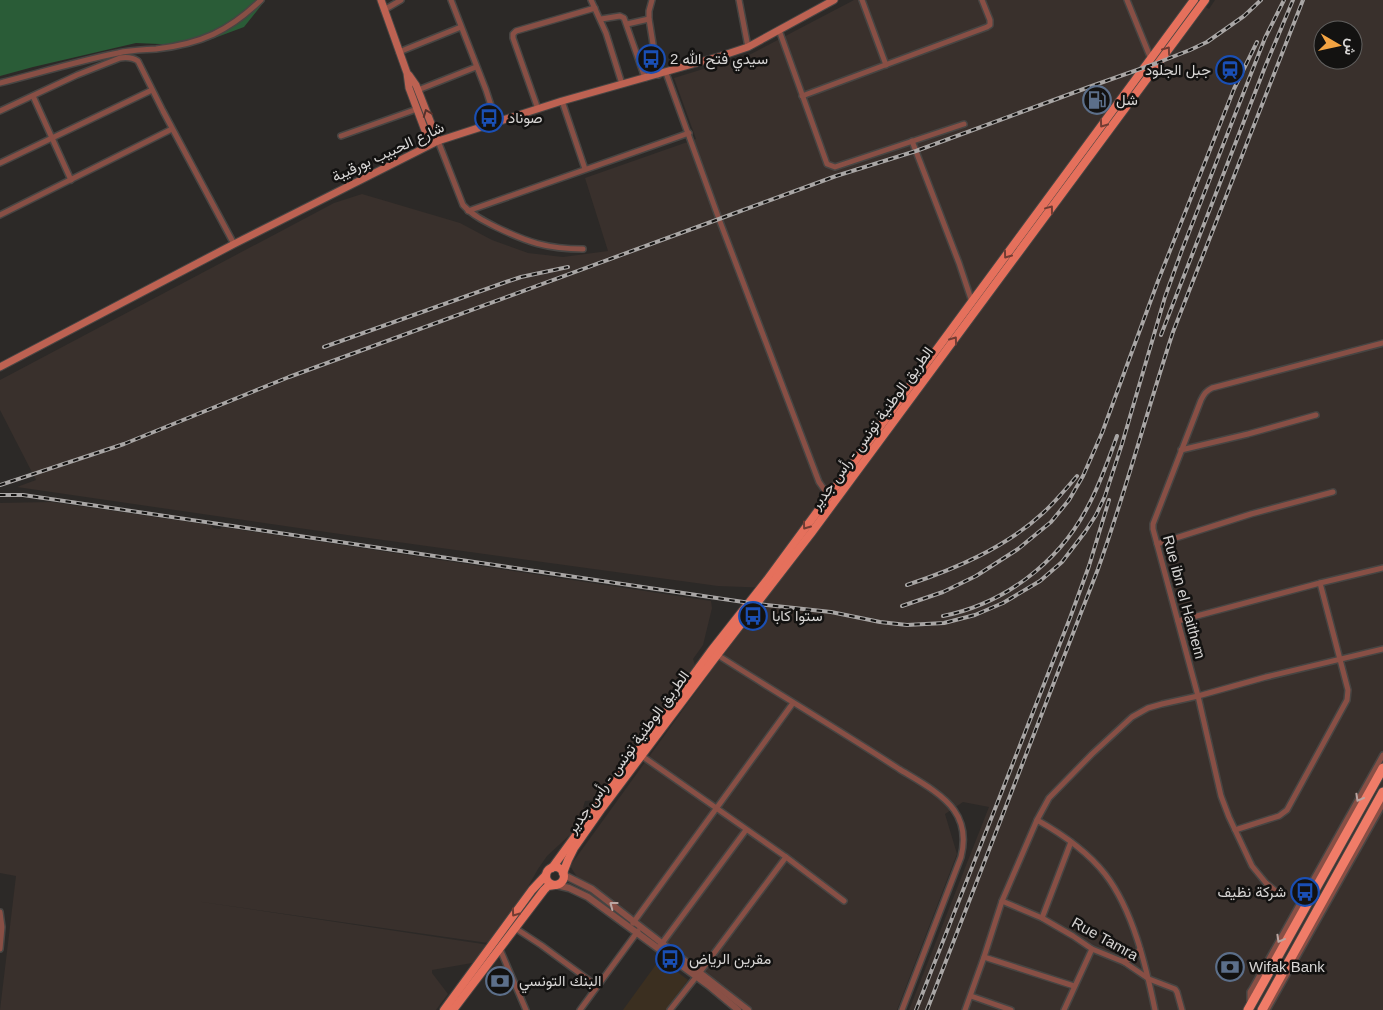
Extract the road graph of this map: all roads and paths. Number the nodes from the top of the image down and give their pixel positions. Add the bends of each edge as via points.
1 (261, 0) edge
2 (381, 0) edge
3 (401, 0) edge
4 (451, 0) edge
5 (591, 0) edge
6 (652, 0) edge
7 (739, 0) edge
8 (834, 0) edge
9 (862, 0) edge
10 (982, 0) edge
11 (1127, 0) edge
12 (1194, 0) edge
13 (1204, 0) edge
14 (595, 8) junction
15 (384, 10) junction
16 (600, 19) junction
17 (649, 19) junction
18 (627, 24) junction
19 (461, 27) junction
20 (779, 30) junction
21 (748, 46) junction
22 (399, 52) junction
23 (1151, 59) junction
24 (886, 65) junction
25 (476, 67) junction
26 (407, 73) junction
27 (666, 73) junction
28 (658, 75) junction
29 (645, 78) junction
30 (0, 83) edge
31 (622, 84) junction
32 (152, 90) junction
33 (418, 90) junction
34 (33, 96) junction
35 (802, 96) junction
36 (562, 102) junction
37 (538, 108) junction
38 (417, 109) junction
39 (0, 111) edge
40 (496, 121) junction
41 (964, 124) dead end
42 (172, 129) junction
43 (688, 133) junction
44 (341, 136) dead end
45 (52, 138) junction
46 (912, 140) junction
47 (438, 141) junction
48 (430, 144) junction
49 (0, 163) edge
50 (585, 169) junction
51 (71, 180) junction
52 (468, 211) junction
53 (0, 215) edge
54 (234, 244) junction
55 (583, 249) dead end
56 (975, 305) junction
57 (1383, 343) edge
58 (0, 367) edge
59 (1316, 415) dead end
60 (1181, 450) junction
61 (1333, 492) dead end
62 (833, 497) junction
63 (1157, 544) junction
64 (1383, 568) edge
65 (1320, 583) junction
66 (1178, 622) junction
67 (1383, 649) edge
68 (714, 653) junction
69 (1340, 660) junction
70 (1198, 696) junction
71 (793, 703) junction
72 (1383, 755) edge
73 (642, 756) junction
74 (1383, 768) edge
75 (1383, 792) edge
76 (1383, 804) edge
77 (716, 808) junction
78 (1037, 820) junction
79 (746, 830) junction
80 (1235, 830) junction
81 (1071, 842) junction
82 (786, 858) junction
83 (552, 868) junction
84 (564, 874) junction
85 (546, 876) junction
86 (556, 885) junction
87 (1278, 893) dead end
88 (844, 901) dead end
89 (1002, 901) junction
90 (0, 912) edge
91 (1042, 918) junction
92 (632, 924) junction
93 (514, 928) junction
94 (639, 930) junction
95 (660, 946) junction
96 (499, 947) junction
97 (1092, 948) junction
98 (1140, 949) junction
99 (0, 950) edge
100 (984, 957) junction
101 (1124, 962) junction
102 (698, 975) junction
103 (1149, 979) junction
104 (597, 986) junction
105 (1074, 986) junction
106 (971, 996) junction
107 (1248, 1009) edge
108 (444, 1010) edge
109 (453, 1010) edge
110 (526, 1010) edge
111 (580, 1010) edge
112 (670, 1010) edge
113 (738, 1010) edge
114 (749, 1010) edge
115 (902, 1010) edge
116 (965, 1010) edge
117 (1011, 1010) edge
118 (1064, 1010) edge
119 (1155, 1010) edge
120 (1182, 1010) edge
121 (1262, 1010) edge
122 (1267, 1010) edge

1 - 30 street via 232,24 204,38 174,46 116,53
2 - 15 main road
3 - 15 street
4 - 19 street
5 - 14 street
6 - 17 street
7 - 21 street
8 - 20 main road, شارع الحبيب بورقيبة
9 - 24 street
10 - 24 street via 990,20 987,28
11 - 23 street
12 - 23 main road, الطريق الوطنية تونس - رأس جدير
56 -> 13 main road, الطريق الوطنية تونس - رأس جدير
14 - 16 street
14 - 37 street via 513,34
15 - 22 main road
16 - 18 street via 620,16
16 - 31 street
17 - 18 street
17 - 28 street
18 - 29 street
19 - 22 street
19 - 25 street
20 - 21 main road, شارع الحبيب بورقيبة
20 - 35 street
21 - 27 main road, شارع الحبيب بورقيبة
22 - 26 main road
23 -> 56 main road, الطريق الوطنية تونس - رأس جدير
24 - 35 street
25 - 33 street
25 - 40 street
26 - 33 main road
26 - 38 main road
27 - 28 main road, شارع الحبيب بورقيبة
27 - 43 street
28 - 29 main road, شارع الحبيب بورقيبة
29 - 31 main road, شارع الحبيب بورقيبة
31 - 36 main road, شارع الحبيب بورقيبة
32 - 34 street via 138,61 127,57 77,75
32 - 42 street
32 - 45 street
47 -> 33 main road
34 - 39 street
34 - 45 street
35 - 46 street via 830,166
36 - 37 main road, شارع الحبيب بورقيبة
36 - 50 street
37 - 40 main road, شارع الحبيب بورقيبة
38 - 44 street
38 - 48 main road
40 - 47 main road, شارع الحبيب بورقيبة
41 - 46 street
42 - 51 street
42 - 54 street
43 - 50 street
43 - 62 street via 819,482
45 - 49 street
45 - 51 street
46 - 56 street
47 - 48 main road, شارع الحبيب بورقيبة
47 - 52 street
48 - 54 main road, شارع الحبيب بورقيبة
50 - 52 street
51 - 53 street
52 - 55 street via 540,245
54 - 58 main road, شارع الحبيب بورقيبة
56 - 62 main road, الطريق الوطنية تونس - رأس جدير
57 - 60 street, Rue ibn el Haithem via 1212,388 1203,396
59 - 60 street
60 - 63 street, Rue ibn el Haithem via 1153,524
61 - 63 street
62 - 68 main road, الطريق الوطنية تونس - رأس جدير
63 - 66 street, Rue ibn el Haithem
64 - 65 street
65 - 66 street
65 - 69 street
66 - 70 street, Rue ibn el Haithem
67 - 69 street
68 - 71 street
68 - 73 main road, الطريق الوطنية تونس - رأس جدير
68 - 83 main road, الطريق الوطنية تونس - رأس جدير
69 - 70 street
69 - 80 street via 1348,690 1347,700 1287,810 1279,816
70 - 78 street via 1148,708 1132,717 1054,791
70 - 80 street, Rue ibn el Haithem via 1222,796
71 - 77 street
71 - 115 street via 942,797 954,809 961,823 962,857
72 -> 107 street via 1250,992
73 - 77 street
73 - 84 main road, الطريق الوطنية تونس - رأس جدير via 579,841
74 - 107 highway
75 - 121 highway
76 - 122 street
77 - 79 street
77 - 92 street
78 - 81 street
78 - 89 street
79 - 82 street
79 - 95 street
80 - 87 street, Rue ibn el Haithem via 1252,866
81 - 91 street
81 - 98 street via 1095,863 1113,886
82 - 88 street
82 - 102 street
83 - 84 main road via 557,867
83 - 85 main road
84 - 86 main road via 563,880
92 -> 84 street via 592,890
85 - 86 main road via 550,883
85 -> 108 main road via 532,890
86 - 92 street via 588,897
86 - 93 main road via 544,890
89 - 91 street, Rue Tamra
89 - 100 street
90 - 99 street
91 - 97 street, Rue Tamra
92 - 94 street
93 - 96 main road
93 - 104 street
94 - 95 street
94 - 104 street
95 - 102 street
96 - 109 main road
96 - 110 street
97 - 101 street, Rue Tamra
97 - 105 street
98 - 101 street
98 - 103 street
100 - 105 street
100 - 106 street
101 - 103 street, Rue Tamra
102 - 112 street
102 - 113 street
102 - 114 street
103 - 119 street
103 - 120 street, Rue Tamra via 1174,989
104 - 111 street
105 - 118 street
106 - 116 street
106 - 117 street

